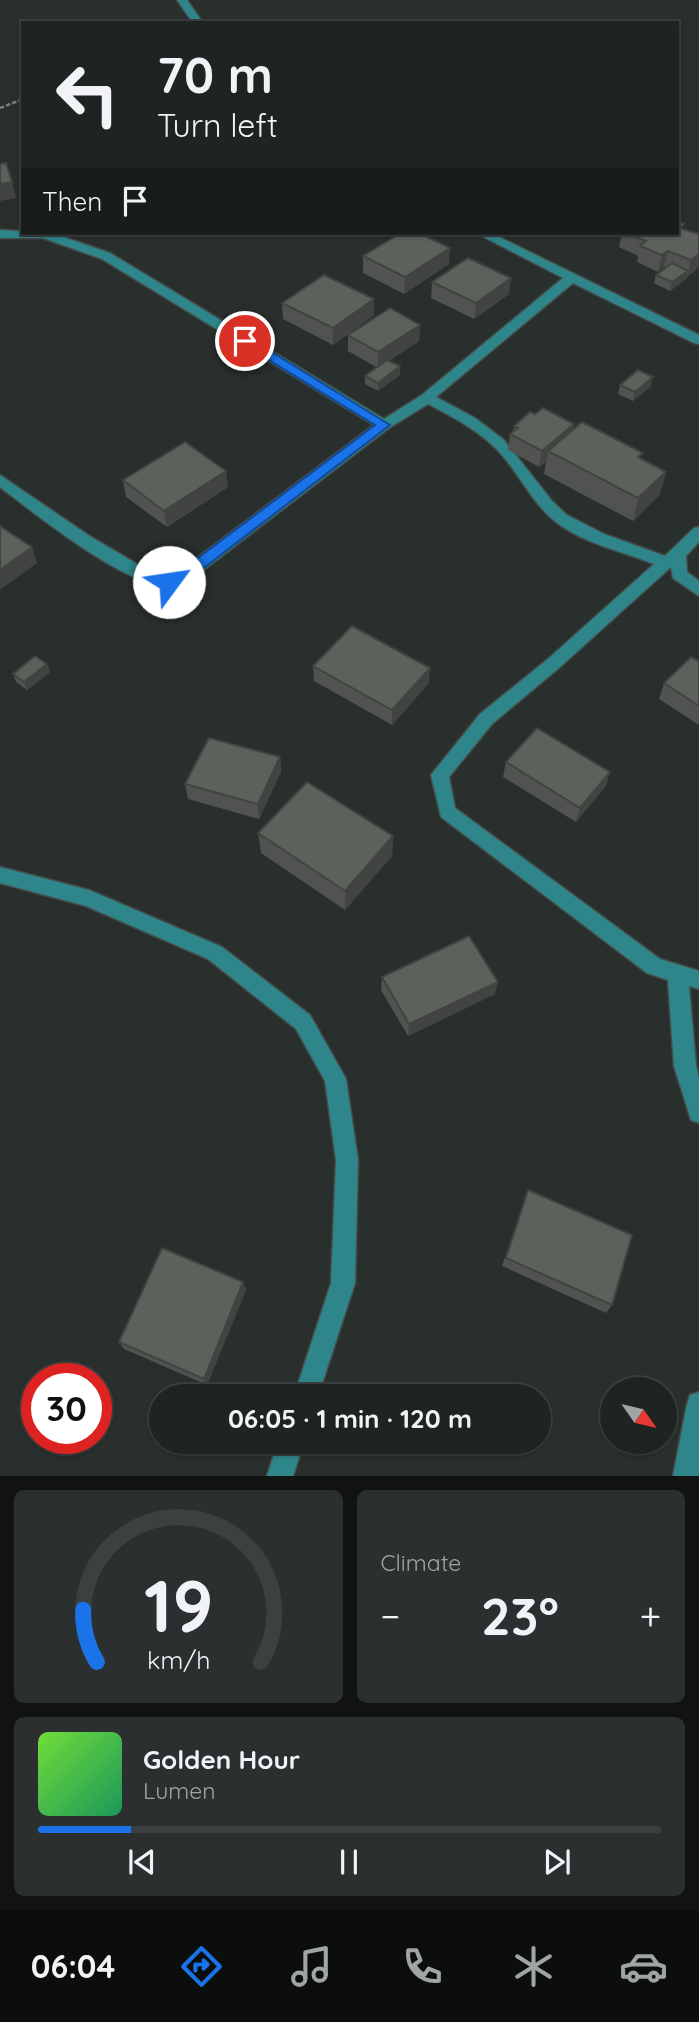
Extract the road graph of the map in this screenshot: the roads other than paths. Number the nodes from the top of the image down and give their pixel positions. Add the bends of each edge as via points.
1 (181, 0) edge
2 (197, 21) edge
3 (0, 234) edge
4 (21, 234) edge
5 (47, 235) edge
6 (486, 235) edge
7 (571, 278) junction
8 (699, 340) edge
9 (427, 398) junction
10 (384, 425) junction
11 (0, 480) edge
12 (699, 532) edge
13 (672, 559) junction
14 (699, 590) edge
15 (0, 875) edge
16 (678, 974) junction
17 (699, 980) edge
18 (699, 1112) edge
19 (310, 1384) edge
20 (699, 1404) edge
21 (287, 1454) edge
22 (280, 1476) edge
23 (686, 1476) edge

1 - 2 street
3 - 4 street
5 - 10 street via 106,256
6 - 7 street
7 - 8 street
7 - 9 street
9 - 10 street
9 - 13 street via 484,431 507,452 559,517 593,535
10 - 11 street via 187,574 169,582 148,578 49,517
12 - 13 street
13 - 14 street via 679,574
13 - 16 street via 486,719 440,775 447,812 654,967
15 - 19 street via 89,898 215,953 303,1022 335,1079 347,1160 343,1283
16 - 17 street
16 - 18 street via 685,1066
20 - 23 street
21 - 22 street

